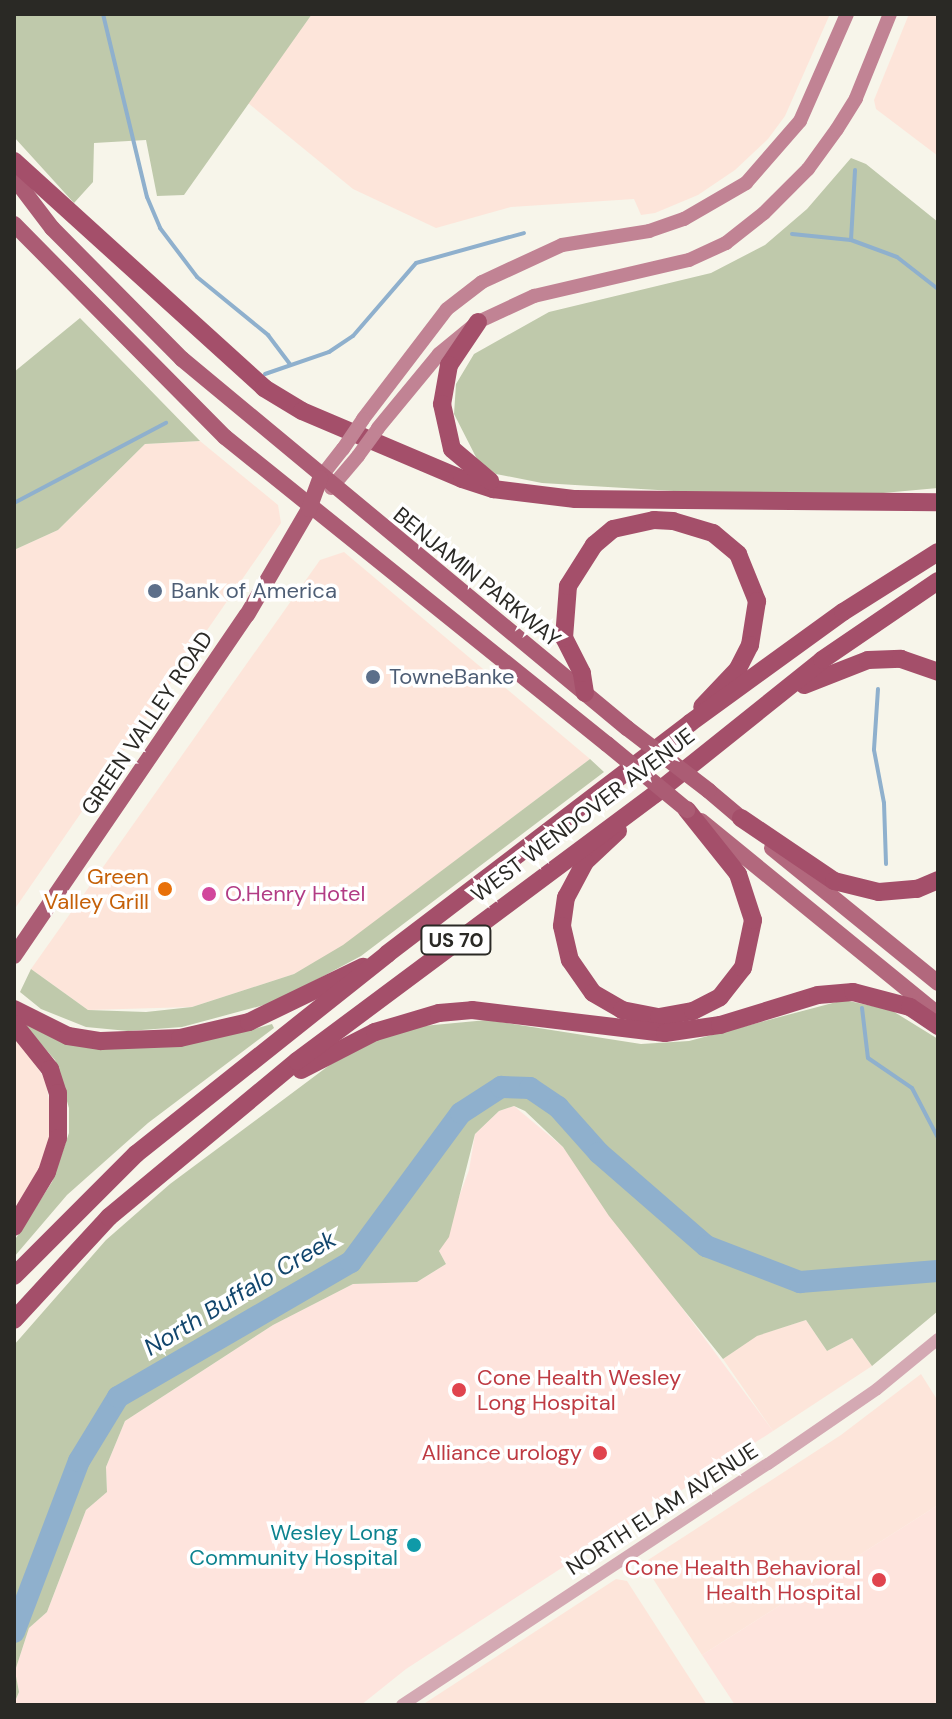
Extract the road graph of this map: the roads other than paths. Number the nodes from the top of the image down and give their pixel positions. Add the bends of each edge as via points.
1 (847, 14) edge
2 (890, 14) edge
3 (14, 161) edge
4 (14, 178) edge
5 (14, 224) edge
6 (478, 322) junction
7 (326, 483) junction
8 (534, 494) junction
9 (938, 502) edge
10 (309, 509) junction
11 (938, 552) edge
12 (938, 581) edge
13 (938, 672) edge
14 (585, 693) junction
15 (780, 697) junction
16 (690, 723) junction
17 (655, 794) junction
18 (687, 810) junction
19 (741, 818) junction
20 (938, 880) edge
21 (387, 954) junction
22 (14, 956) edge
23 (938, 983) edge
24 (14, 1009) edge
25 (938, 1014) edge
26 (14, 1024) edge
27 (938, 1026) edge
28 (261, 1094) junction
29 (14, 1227) edge
30 (14, 1276) edge
31 (14, 1320) edge
32 (938, 1339) edge
33 (402, 1705) edge

1 - 7 main road, GREEN VALLEY ROAD, bridge via 800,121 746,183 684,219 649,231 562,245 482,282 447,309 363,419
2 - 6 main road, GREEN VALLEY ROAD via 856,98 828,143 786,191 726,243 662,268 534,296
3 - 8 highway via 264,388 302,411 462,479
4 - 7 highway, BENJAMIN PARKWAY via 52,228 125,303
5 - 10 highway via 215,427
6 - 7 main road, GREEN VALLEY ROAD, bridge via 439,354 358,456
6 - 8 highway via 449,365 442,404 448,437 473,471
7 - 10 highway, GREEN VALLEY ROAD
7 - 14 highway, BENJAMIN PARKWAY
8 - 9 highway via 622,501
10 - 18 highway, bridge
10 - 22 highway, GREEN VALLEY ROAD via 247,615
11 - 16 highway, WEST WENDOVER AVENUE / US 70 via 843,612
12 - 15 highway, WEST WENDOVER AVENUE / US 70 via 872,622
13 - 15 highway via 901,659 868,660
14 - 16 highway via 562,617 568,586 580,564 594,545 631,523 654,520 697,526 738,554 757,601 750,645 738,669
14 - 19 highway, BENJAMIN PARKWAY, bridge
15 - 17 highway, WEST WENDOVER AVENUE / US 70
16 - 21 highway, WEST WENDOVER AVENUE / US 70
17 - 18 highway via 585,862 562,914 564,943 578,976 606,1003 641,1016 677,1015 706,1006 732,984 750,953 753,920 745,889
17 - 28 highway, WEST WENDOVER AVENUE / US 70 via 414,972
18 - 25 main road
19 - 20 highway via 834,881 879,892 917,889
19 - 23 main road, BENJAMIN PARKWAY
21 - 24 highway via 287,1006 220,1031 180,1038 101,1041 68,1036
21 - 30 highway, WEST WENDOVER AVENUE / US 70 via 136,1154
26 - 29 highway via 50,1069 58,1093 58,1138 47,1172
27 - 28 highway via 910,1007 853,992 818,995 720,1025 665,1033 503,1010 439,1013 348,1044
28 - 31 highway, WEST WENDOVER AVENUE / US 70 via 109,1217
32 - 33 street, NORTH ELAM AVENUE via 877,1389 768,1464

